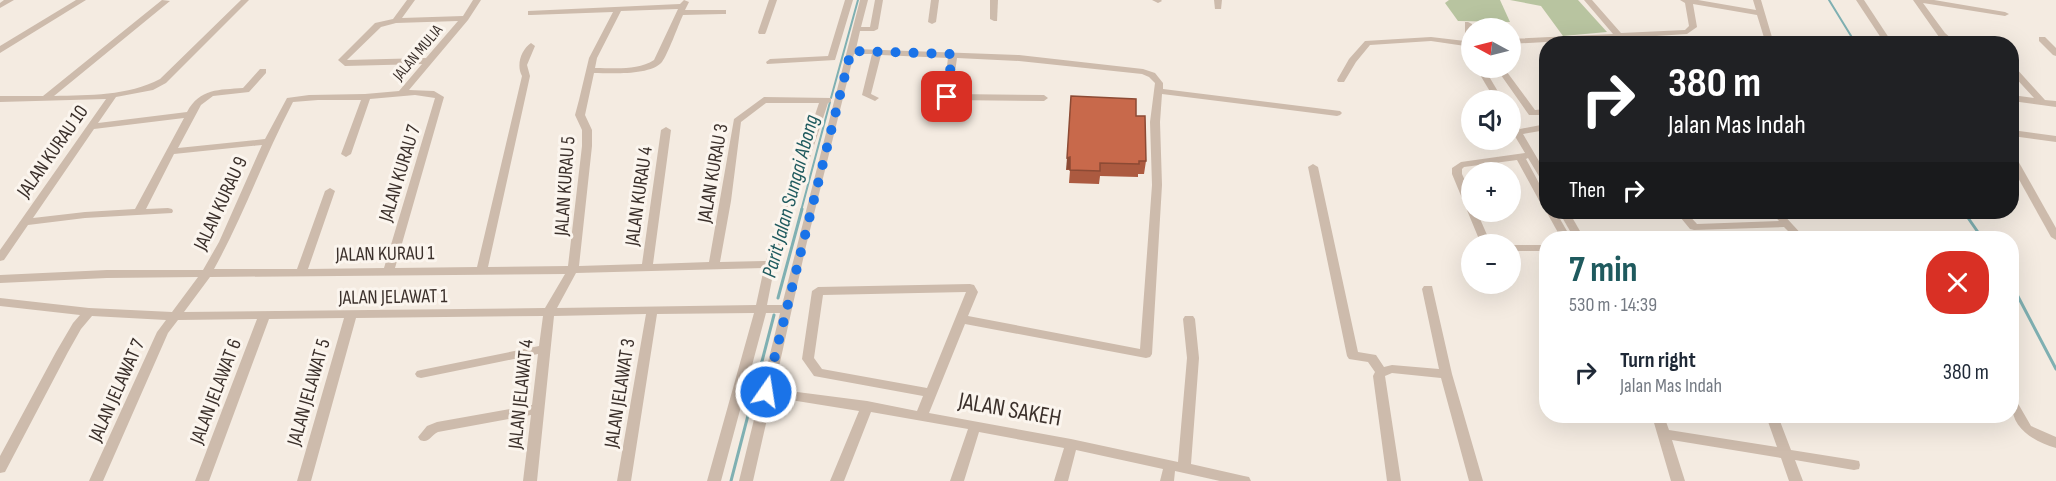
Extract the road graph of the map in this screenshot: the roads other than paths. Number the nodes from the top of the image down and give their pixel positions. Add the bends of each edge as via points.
1 (10, 0) edge
2 (82, 0) edge
3 (245, 0) edge
4 (411, 0) edge
5 (477, 0) edge
6 (773, 0) edge
7 (849, 0) edge
8 (864, 0) edge
9 (879, 0) edge
10 (936, 0) edge
11 (994, 0) edge
12 (1588, 0) edge
13 (1687, 0) edge
14 (1757, 0) edge
15 (1860, 0) edge
16 (1918, 0) edge
17 (166, 1) edge
18 (0, 6) edge
19 (683, 6) edge
20 (619, 8) junction
21 (723, 12) dead end
22 (531, 13) dead end
23 (1760, 13) junction
24 (2005, 14) dead end
25 (465, 18) junction
26 (994, 19) dead end
27 (396, 21) junction
28 (932, 22) dead end
29 (857, 28) junction
30 (762, 32) dead end
31 (1619, 36) joint
32 (1767, 36) edge
33 (1884, 36) edge
34 (1943, 36) edge
35 (2056, 41) edge
36 (1521, 42) edge
37 (1539, 42) edge
38 (1461, 44) edge
39 (531, 46) dead end
40 (0, 50) edge
41 (851, 51) junction
42 (877, 52) junction
43 (2056, 53) edge
44 (952, 54) junction
45 (428, 61) junction
46 (770, 62) dead end
47 (263, 71) dead end
48 (590, 71) junction
49 (2019, 77) edge
50 (1507, 78) edge
51 (1341, 80) dead end
52 (1158, 91) junction
53 (401, 94) junction
54 (112, 95) junction
55 (47, 97) junction
56 (366, 97) junction
57 (875, 98) dead end
58 (1044, 98) dead end
59 (0, 99) edge
60 (2019, 99) edge
61 (824, 100) junction
62 (837, 100) junction
63 (2042, 102) junction
64 (2056, 104) edge
65 (1539, 112) edge
66 (1337, 113) dead end
67 (189, 115) junction
68 (90, 127) junction
69 (823, 127) junction
70 (1539, 128) edge
71 (666, 130) dead end
72 (1521, 131) edge
73 (2019, 133) edge
74 (1521, 137) edge
75 (2056, 139) edge
76 (268, 141) junction
77 (819, 141) junction
78 (171, 152) junction
79 (816, 153) junction
80 (346, 154) dead end
81 (1531, 155) junction
82 (1520, 157) junction
83 (1483, 162) edge
84 (1461, 165) edge
85 (1313, 167) dead end
86 (1539, 169) edge
87 (2019, 171) edge
88 (1461, 184) edge
89 (805, 190) junction
90 (330, 191) dead end
91 (1539, 191) edge
92 (168, 211) dead end
93 (139, 212) junction
94 (1687, 219) edge
95 (1782, 219) edge
96 (25, 222) junction
97 (796, 222) junction
98 (1787, 224) junction
99 (1794, 231) edge
100 (2056, 237) edge
101 (1521, 248) edge
102 (1539, 248) edge
103 (0, 258) edge
104 (770, 264) junction
105 (714, 265) junction
106 (647, 268) junction
107 (389, 270) junction
108 (482, 270) junction
109 (573, 270) junction
110 (301, 272) junction
111 (207, 273) junction
112 (0, 279) edge
113 (1428, 289) dead end
114 (0, 302) edge
115 (761, 309) junction
116 (786, 309) junction
117 (549, 311) junction
118 (652, 311) junction
119 (89, 312) junction
120 (265, 314) junction
121 (351, 314) junction
122 (174, 316) junction
123 (961, 319) junction
124 (1189, 319) dead end
125 (544, 349) junction
126 (1381, 372) junction
127 (421, 374) dead end
128 (1446, 374) junction
129 (766, 392) junction
130 (931, 393) junction
131 (867, 406) junction
132 (538, 409) junction
133 (2019, 415) edge
134 (921, 416) junction
135 (1660, 423) edge
136 (1775, 423) edge
137 (975, 426) junction
138 (1664, 434) junction
139 (424, 437) dead end
140 (2056, 443) edge
141 (1071, 444) junction
142 (1786, 454) junction
143 (1170, 465) junction
144 (1854, 465) dead end
145 (0, 468) edge
146 (1185, 468) junction
147 (96, 481) edge
148 (202, 481) edge
149 (304, 481) edge
150 (530, 481) edge
151 (624, 481) edge
152 (714, 481) edge
153 (746, 481) edge
154 (837, 481) edge
155 (957, 481) edge
156 (1061, 481) edge
157 (1167, 481) edge
158 (1244, 481) edge
159 (1394, 481) edge
160 (1476, 481) edge
161 (1678, 481) edge
162 (1796, 481) edge

1 - 18 street
2 - 40 street
3 - 54 street via 158,85
4 - 27 street
5 - 25 street, JALAN MULIA
6 - 30 street
7 - 46 street via 832,58
8 - 29 street
9 - 29 street via 874,29
10 - 28 street
11 - 26 street
12 - 31 street
13 - 23 street
13 - 31 street via 1692,30
14 - 23 street
15 - 33 street
16 - 24 street
16 - 34 street
17 - 55 street
19 - 20 street
19 - 21 street
19 - 48 street via 658,61 647,68
20 - 22 street
20 - 48 street, JALAN KURAU 5
23 - 32 street
25 - 27 street
25 - 45 street, JALAN MULIA
27 - 45 street via 375,27 342,62
29 - 41 street
35 - 43 street via 2042,39
36 - 37 street
38 - 51 street via 1431,39 1368,43
39 - 108 street via 522,63 526,76
41 - 42 street
41 - 62 street
42 - 44 street
42 - 57 street via 866,95
44 - 52 street via 1143,72 1157,79
44 - 58 street via 947,97
45 - 53 street, JALAN MULIA
47 - 67 street via 246,90 204,97
48 - 109 street, JALAN KURAU 5 via 580,115 587,146
49 - 63 street
50 - 65 street via 1532,113
52 - 66 street
52 - 123 street via 1157,185 1146,354
53 - 56 street
53 - 107 street, JALAN KURAU 7 via 436,94 440,102
54 - 55 street
54 - 68 street, JALAN KURAU 10
55 - 59 street
56 - 76 street, JALAN KURAU 9 via 290,100
56 - 80 street
60 - 63 street
61 - 62 street, JALAN KURAU 3
61 - 69 street
61 - 105 street, JALAN KURAU 3 via 764,100 737,121
62 - 69 street
63 - 64 street
67 - 68 street
67 - 78 street
68 - 96 street, JALAN KURAU 10
69 - 77 street
70 - 72 street
71 - 106 street, JALAN KURAU 4
73 - 75 street
74 - 81 street
76 - 78 street
76 - 111 street, JALAN KURAU 9
77 - 79 street
77 - 79 street
78 - 93 street
79 - 89 street
79 - 89 street
81 - 82 street
81 - 86 street
82 - 83 street
82 - 91 street
84 - 88 street via 1457,168
85 - 126 street via 1353,356 1372,358
87 - 100 street
89 - 97 street
89 - 97 street
90 - 110 street
92 - 93 street
93 - 96 street
94 - 98 street via 1694,227
95 - 98 street
96 - 103 street, JALAN KURAU 10
97 - 104 street
97 - 116 street
98 - 99 street
101 - 102 street
104 - 105 street, JALAN KURAU 1
104 - 115 street
105 - 106 street, JALAN KURAU 1
106 - 109 street, JALAN KURAU 1
107 - 108 street, JALAN KURAU 1
107 - 110 street, JALAN KURAU 1
108 - 109 street, JALAN KURAU 1
109 - 117 street
110 - 111 street, JALAN KURAU 1
111 - 112 street, JALAN KURAU 1
111 - 122 street, JALAN KURAU 9
113 - 128 street
114 - 119 street, JALAN JELAWAT 1
115 - 116 street, JALAN JELAWAT 1
115 - 118 street, JALAN JELAWAT 1
115 - 152 street
116 - 129 street
117 - 118 street, JALAN JELAWAT 1
117 - 121 street, JALAN JELAWAT 1
117 - 125 street, JALAN JELAWAT 4
118 - 151 street, JALAN JELAWAT 3
119 - 122 street, JALAN JELAWAT 1
119 - 145 street via 67,343
120 - 121 street, JALAN JELAWAT 1
120 - 122 street, JALAN JELAWAT 1
120 - 148 street, JALAN JELAWAT 6
121 - 149 street, JALAN JELAWAT 5
122 - 147 street, JALAN JELAWAT 7 via 163,332
123 - 130 street
123 - 130 street via 972,292 970,288 818,291 808,359 818,373
124 - 146 street via 1193,358
125 - 127 street
125 - 132 street, JALAN JELAWAT 4
126 - 128 street via 1392,369
126 - 159 street
128 - 160 street
129 - 131 street, JALAN SAKEH
129 - 153 street
130 - 134 street
131 - 134 street, JALAN SAKEH
131 - 154 street
132 - 139 street via 437,427
132 - 150 street, JALAN JELAWAT 4
133 - 140 street via 2027,429
134 - 137 street, JALAN SAKEH
135 - 138 street
136 - 142 street
137 - 141 street, JALAN SAKEH
137 - 155 street
138 - 142 street
138 - 161 street
141 - 143 street, JALAN SAKEH
141 - 156 street
142 - 144 street
142 - 162 street
143 - 146 street, JALAN SAKEH
143 - 157 street
146 - 158 street, JALAN SAKEH

